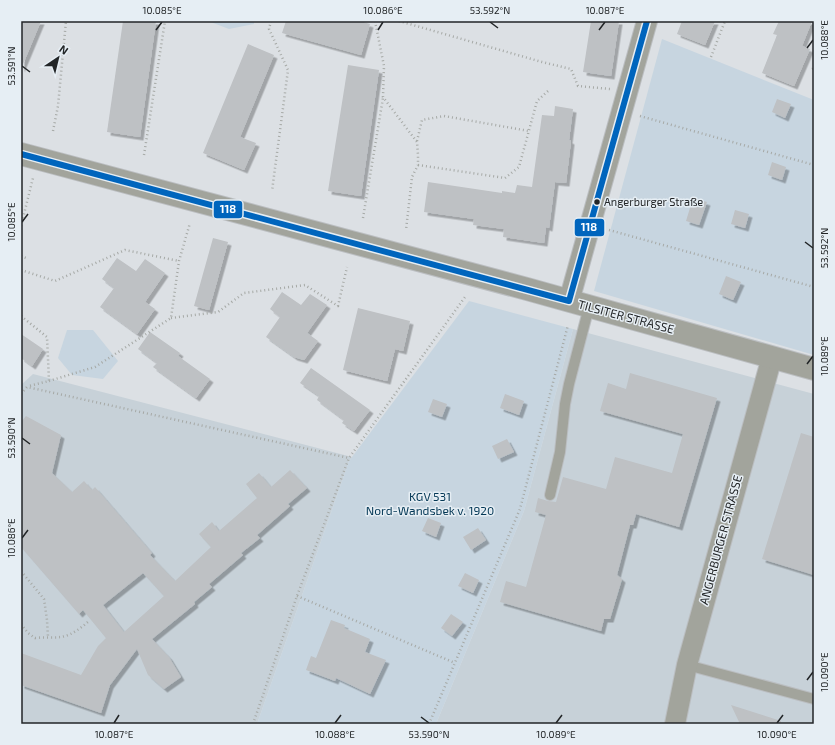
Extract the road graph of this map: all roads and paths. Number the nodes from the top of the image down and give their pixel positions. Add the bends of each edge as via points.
1 (66, 21) edge
2 (165, 21) edge
3 (272, 21) edge
4 (375, 21) edge
5 (399, 21) edge
6 (647, 21) edge
7 (725, 21) edge
8 (711, 58) dead end
9 (611, 89) dead end
10 (548, 91) dead end
11 (383, 97) junction
12 (637, 115) dead end
13 (53, 131) dead end
14 (529, 131) junction
15 (417, 142) junction
16 (21, 154) edge
17 (144, 156) dead end
18 (418, 165) junction
19 (814, 165) edge
20 (33, 178) dead end
21 (272, 191) dead end
22 (363, 218) dead end
23 (190, 223) dead end
24 (21, 226) edge
25 (604, 228) dead end
26 (406, 230) dead end
27 (21, 256) edge
28 (26, 258) dead end
29 (179, 260) junction
30 (347, 267) dead end
31 (21, 270) edge
32 (814, 287) edge
33 (465, 297) dead end
34 (579, 304) junction
35 (21, 316) edge
36 (171, 318) junction
37 (568, 324) dead end
38 (772, 357) junction
39 (814, 369) edge
40 (48, 380) junction
41 (27, 387) junction
42 (21, 394) edge
43 (348, 458) junction
44 (550, 495) dead end
45 (21, 571) edge
46 (297, 596) junction
47 (89, 621) dead end
48 (21, 624) edge
49 (48, 636) junction
50 (455, 663) junction
51 (687, 665) junction
52 (814, 699) edge
53 (252, 724) edge
54 (429, 724) edge
55 (675, 724) edge

1 - 13 path via 58,106
2 - 17 path
3 - 21 path via 269,29 288,70
4 - 11 path via 384,66
5 - 9 path via 571,69 578,86
6 - 34 street
7 - 8 path
10 - 14 path via 537,101
11 - 15 path
11 - 22 path
12 - 19 path
14 - 15 path via 444,116 422,120
14 - 18 path via 519,167 505,178
15 - 18 path
16 - 34 street, TILSITER STRASSE
18 - 26 path via 412,177
20 - 24 path
23 - 29 path
25 - 32 path
27 - 28 path
29 - 31 path via 125,250 56,280
29 - 36 path
30 - 36 path via 338,306 305,285 244,293 218,312
33 - 43 path
34 - 38 street, TILSITER STRASSE
34 - 44 lane via 560,452
35 - 40 path via 47,337
36 - 40 path via 95,367
37 - 50 path via 520,509
38 - 39 street, TILSITER STRASSE
38 - 51 street, ANGERBURGER STRASSE
40 - 41 path
41 - 42 path
41 - 43 path
43 - 46 path
45 - 49 path via 44,599
46 - 50 path
46 - 53 path
47 - 49 path via 76,632 62,637
48 - 49 path via 36,638
50 - 54 path
51 - 52 lane
51 - 55 street, ANGERBURGER STRASSE

